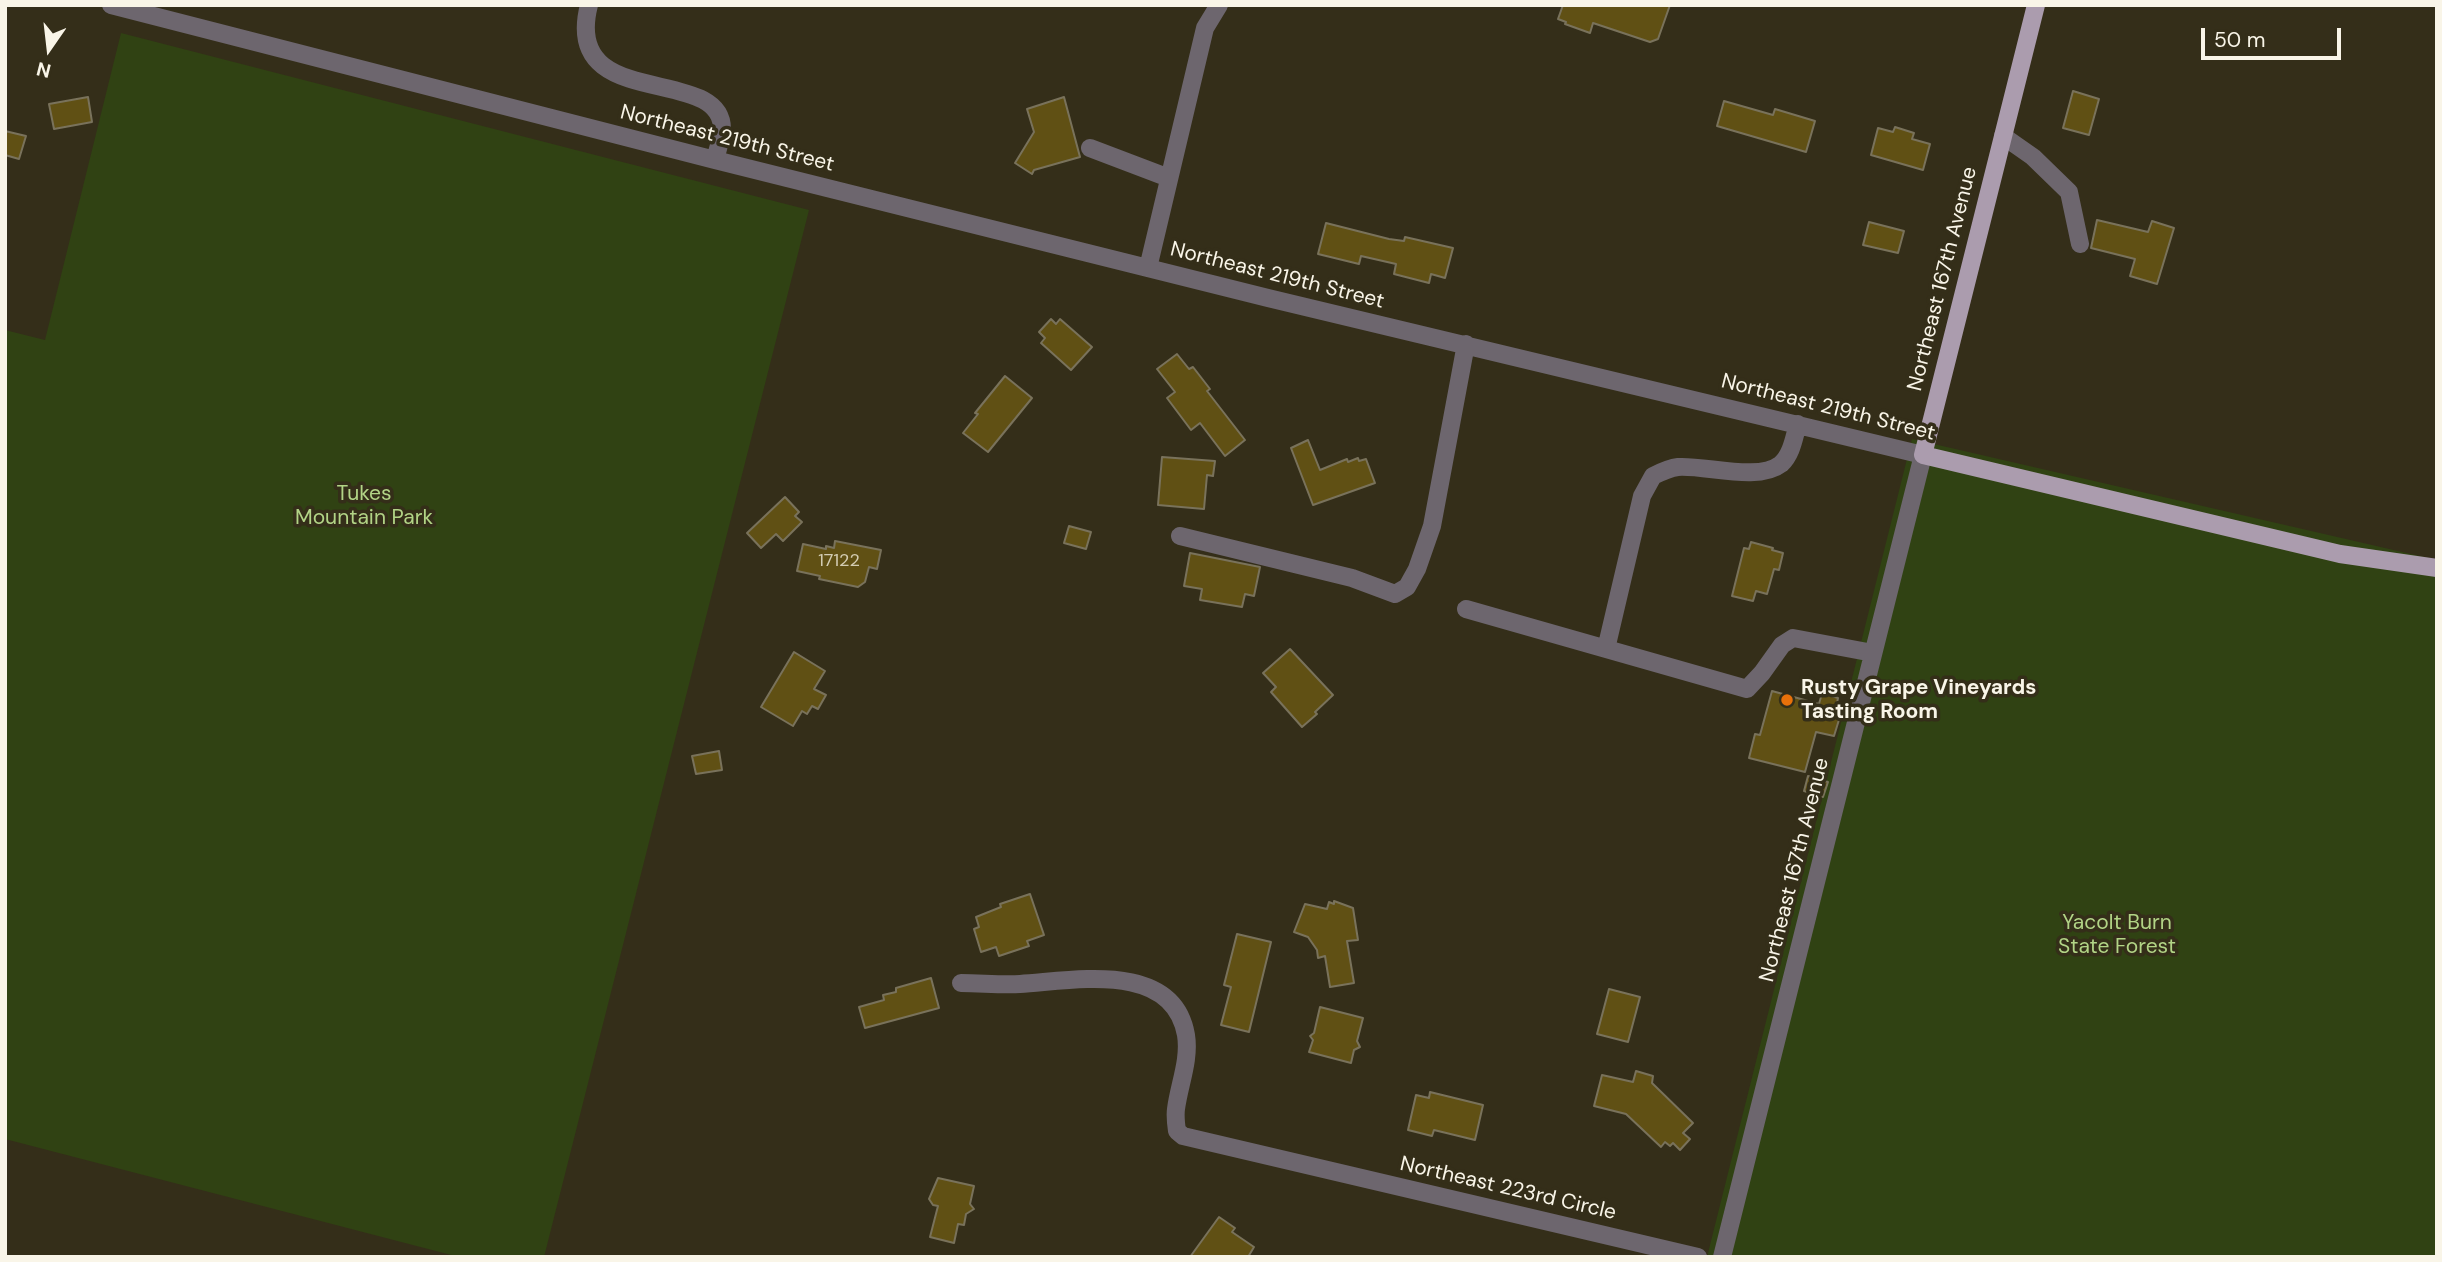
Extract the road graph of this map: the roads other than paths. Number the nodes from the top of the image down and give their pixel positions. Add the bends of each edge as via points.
1 (589, 5) edge
2 (1219, 5) edge
3 (2036, 5) edge
4 (117, 6) edge
5 (2003, 136) junction
6 (1090, 148) dead end
7 (715, 160) junction
8 (1169, 178) junction
9 (2080, 244) dead end
10 (1148, 268) junction
11 (1466, 344) junction
12 (1798, 424) junction
13 (1923, 454) junction
14 (1180, 536) dead end
15 (2437, 568) edge
16 (1466, 609) dead end
17 (1606, 649) junction
18 (1873, 653) junction
19 (961, 983) dead end
20 (1698, 1257) edge
21 (1722, 1257) edge

1 - 7 street via 586,38 596,59 611,73 700,96 716,109 723,128
2 - 8 street via 1205,28
3 - 5 main road, Northeast 167th Avenue
4 - 7 street, Northeast 219th Street
5 - 9 street via 2069,192
5 - 13 main road, Northeast 167th Avenue
6 - 8 street
7 - 10 street, Northeast 219th Street
8 - 10 street
10 - 11 street, Northeast 219th Street
11 - 12 street, Northeast 219th Street
11 - 14 street via 1432,526 1407,587 1395,594 1352,578
12 - 13 street, Northeast 219th Street
12 - 17 street via 1787,456 1771,469 1678,467 1653,477 1642,496
13 - 15 main road, Northeast 219th Street via 2340,554
13 - 18 street, Northeast 167th Avenue
16 - 17 street
17 - 18 street via 1747,689 1793,638
18 - 21 street, Northeast 167th Avenue
19 - 20 street, Northeast 223rd Circle via 1097,978 1153,989 1170,1002 1182,1021 1187,1038 1177,1131 1199,1142

